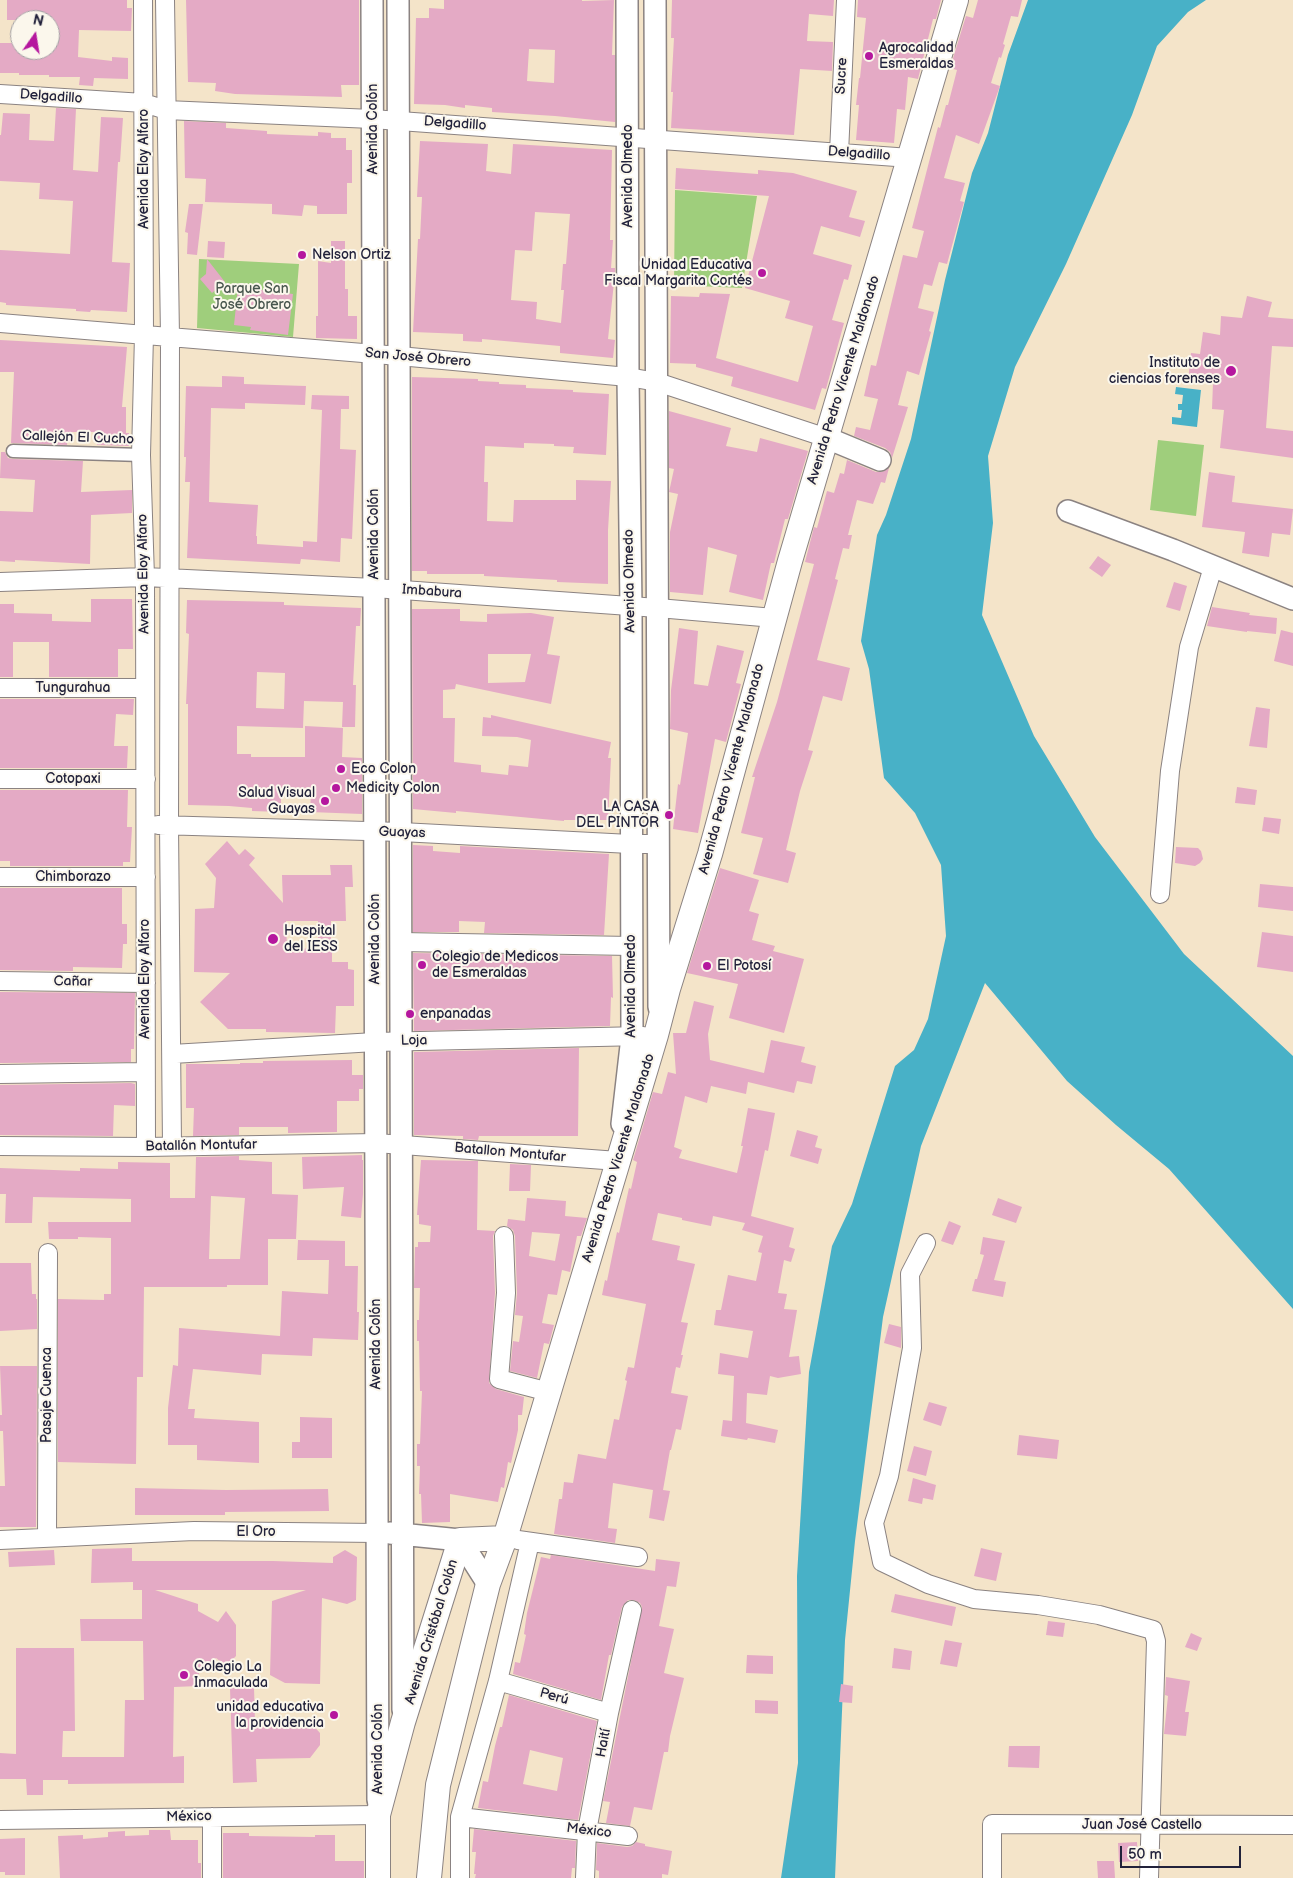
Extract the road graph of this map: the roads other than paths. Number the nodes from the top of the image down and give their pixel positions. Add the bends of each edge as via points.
1 (143, 0) edge
2 (165, 0) edge
3 (372, 0) edge
4 (398, 0) edge
5 (627, 0) edge
6 (656, 0) edge
7 (846, 0) edge
8 (956, 0) edge
9 (0, 94) edge
10 (144, 103) junction
11 (166, 110) junction
12 (372, 118) junction
13 (398, 120) junction
14 (628, 137) junction
15 (656, 140) junction
16 (839, 153) junction
17 (910, 158) junction
18 (0, 323) edge
19 (144, 335) junction
20 (170, 337) junction
21 (373, 354) junction
22 (399, 356) junction
23 (628, 377) junction
24 (657, 382) junction
25 (827, 438) junction
26 (13, 451) dead end
27 (141, 455) junction
28 (880, 460) dead end
29 (1068, 511) dead end
30 (1213, 567) junction
31 (145, 577) junction
32 (170, 578) junction
33 (0, 582) edge
34 (374, 588) junction
35 (400, 590) junction
36 (1293, 599) edge
37 (631, 607) junction
38 (658, 608) junction
39 (774, 618) junction
40 (0, 688) edge
41 (145, 688) junction
42 (0, 779) edge
43 (146, 780) junction
44 (145, 825) junction
45 (169, 825) junction
46 (375, 832) junction
47 (401, 832) junction
48 (630, 844) junction
49 (659, 844) junction
50 (0, 877) edge
51 (146, 878) junction
52 (1160, 894) dead end
53 (401, 942) junction
54 (631, 946) junction
55 (0, 981) edge
56 (146, 982) junction
57 (658, 1028) junction
58 (632, 1037) junction
59 (375, 1042) junction
60 (401, 1042) junction
61 (172, 1054) junction
62 (145, 1072) junction
63 (0, 1074) edge
64 (376, 1143) junction
65 (402, 1144) junction
66 (0, 1146) edge
67 (172, 1146) junction
68 (146, 1147) junction
69 (618, 1161) junction
70 (504, 1236) dead end
71 (926, 1243) dead end
72 (48, 1253) dead end
73 (549, 1392) junction
74 (377, 1533) junction
75 (403, 1533) junction
76 (47, 1538) junction
77 (505, 1538) junction
78 (0, 1540) edge
79 (460, 1540) junction
80 (530, 1542) junction
81 (638, 1557) dead end
82 (488, 1584) junction
83 (632, 1610) dead end
84 (498, 1682) junction
85 (610, 1712) junction
86 (403, 1722) junction
87 (378, 1815) junction
88 (212, 1817) junction
89 (460, 1817) junction
90 (0, 1820) edge
91 (1293, 1825) edge
92 (1151, 1826) junction
93 (587, 1831) junction
94 (628, 1836) dead end
95 (212, 1878) edge
96 (378, 1878) edge
97 (429, 1878) edge
98 (460, 1878) edge
99 (585, 1878) edge
100 (992, 1878) edge
101 (1149, 1878) edge

1 - 10 street, Avenida Eloy Alfaro
2 - 11 street, Avenida Eloy Alfaro
3 - 12 street, Avenida Colón
4 - 13 street, Avenida Colón
5 - 14 street, Avenida Olmedo
6 - 15 street, Avenida Olmedo
7 - 16 street, Sucre
8 - 17 main road, Avenida Pedro Vicente Maldonado
9 - 10 street, Delgadillo
10 - 11 street, Delgadillo
10 - 19 street, Avenida Eloy Alfaro
11 - 12 street, Delgadillo
11 - 20 street, Avenida Eloy Alfaro
12 - 13 street, Delgadillo
12 - 21 street, Avenida Colón
13 - 14 street, Delgadillo
13 - 22 street, Avenida Colón
14 - 15 street, Delgadillo
14 - 23 street, Avenida Olmedo
15 - 16 street, Delgadillo
15 - 24 street, Avenida Olmedo
16 - 17 street, Delgadillo
17 - 25 main road, Avenida Pedro Vicente Maldonado
18 - 19 street, San José Obrero
19 - 20 street, San José Obrero
19 - 27 street, Avenida Eloy Alfaro
20 - 21 street, San José Obrero
20 - 32 street, Avenida Eloy Alfaro
21 - 22 street, San José Obrero
21 - 34 street, Avenida Colón
22 - 23 street, San José Obrero
22 - 35 street, Avenida Colón
23 - 24 street, San José Obrero
23 - 37 street, Avenida Olmedo
24 - 25 street, San José Obrero
24 - 38 street, Avenida Olmedo
25 - 28 street
25 - 39 main road, Avenida Pedro Vicente Maldonado
26 - 27 street, Callejón El Cucho
27 - 31 street, Avenida Eloy Alfaro
29 - 30 street
30 - 36 street
30 - 52 street via 1188,647 1170,771
31 - 32 street, Imbabura
31 - 33 street, Imbabura
31 - 41 street, Avenida Eloy Alfaro
32 - 34 street, Imbabura
32 - 45 street, Avenida Eloy Alfaro
34 - 35 street, Imbabura
34 - 46 street, Avenida Colón
35 - 37 street, Imbabura
35 - 47 street, Avenida Colón
37 - 38 street, Imbabura
37 - 48 street, Avenida Olmedo
38 - 39 street, Imbabura
38 - 49 street, Avenida Olmedo
39 - 57 main road, Avenida Pedro Vicente Maldonado via 710,854
40 - 41 street, Tungurahua
41 - 43 street, Avenida Eloy Alfaro
42 - 43 street, Cotopaxi
43 - 44 street, Avenida Eloy Alfaro
44 - 45 street, Guayas
44 - 51 street, Avenida Eloy Alfaro
45 - 46 street, Guayas
45 - 61 street, Avenida Eloy Alfaro
46 - 47 street, Guayas
46 - 59 street, Avenida Colón
47 - 48 street, Guayas
47 - 53 street, Avenida Colón
48 - 49 street, Guayas
48 - 54 street, Avenida Olmedo
49 - 57 street, Avenida Olmedo
50 - 51 street, Chimborazo
51 - 56 street, Avenida Eloy Alfaro
53 - 54 street
53 - 60 street, Avenida Colón
54 - 58 street, Avenida Olmedo
55 - 56 street, Cañar
56 - 62 street, Avenida Eloy Alfaro
57 - 58 street, Loja
57 - 69 main road, Avenida Pedro Vicente Maldonado
58 - 60 street, Loja
58 - 69 street, Avenida Olmedo
59 - 60 street, Loja
59 - 61 street, Loja
59 - 64 street, Avenida Colón
60 - 65 street, Avenida Colón
61 - 67 street, Avenida Eloy Alfaro
62 - 63 street
62 - 68 street, Avenida Eloy Alfaro
64 - 65 street, Batallón Montufar
64 - 67 street, Batallón Montufar
64 - 74 street, Avenida Colón
65 - 69 street, Batallon Montufar
65 - 75 street, Avenida Colón
66 - 68 street, Batallón Montufar
67 - 68 street, Batallón Montufar
69 - 73 main road, Avenida Pedro Vicente Maldonado
70 - 73 street via 506,1293 499,1379
71 - 92 street via 910,1274 912,1348 889,1476 874,1523 882,1562 928,1584 974,1599 1099,1615 1153,1630 1156,1641
72 - 76 street, Pasaje Cuenca
73 - 77 main road, Avenida Pedro Vicente Maldonado
74 - 75 street, El Oro
74 - 76 street, El Oro via 194,1531
74 - 87 street, Avenida Colón
75 - 79 street, El Oro
75 - 86 street, Avenida Colón
76 - 78 street, El Oro
77 - 79 main road
77 - 80 street
77 - 82 main road
79 - 82 street
79 - 86 main road, Avenida Cristóbal Colón
80 - 81 street
80 - 84 street
82 - 97 main road via 438,1785
83 - 85 street, Haití
84 - 85 street, Perú
84 - 89 street
85 - 93 street, Haití
86 - 87 main road, Avenida Cristóbal Colón
87 - 88 street, México
87 - 96 main road, Avenida Colón
88 - 90 street, México
88 - 95 street
89 - 93 street, México
89 - 98 street
91 - 92 street, Juan José Castello
92 - 100 street, Juan José Castello via 992,1824
92 - 101 street
93 - 94 street, México
93 - 99 street, Haití

